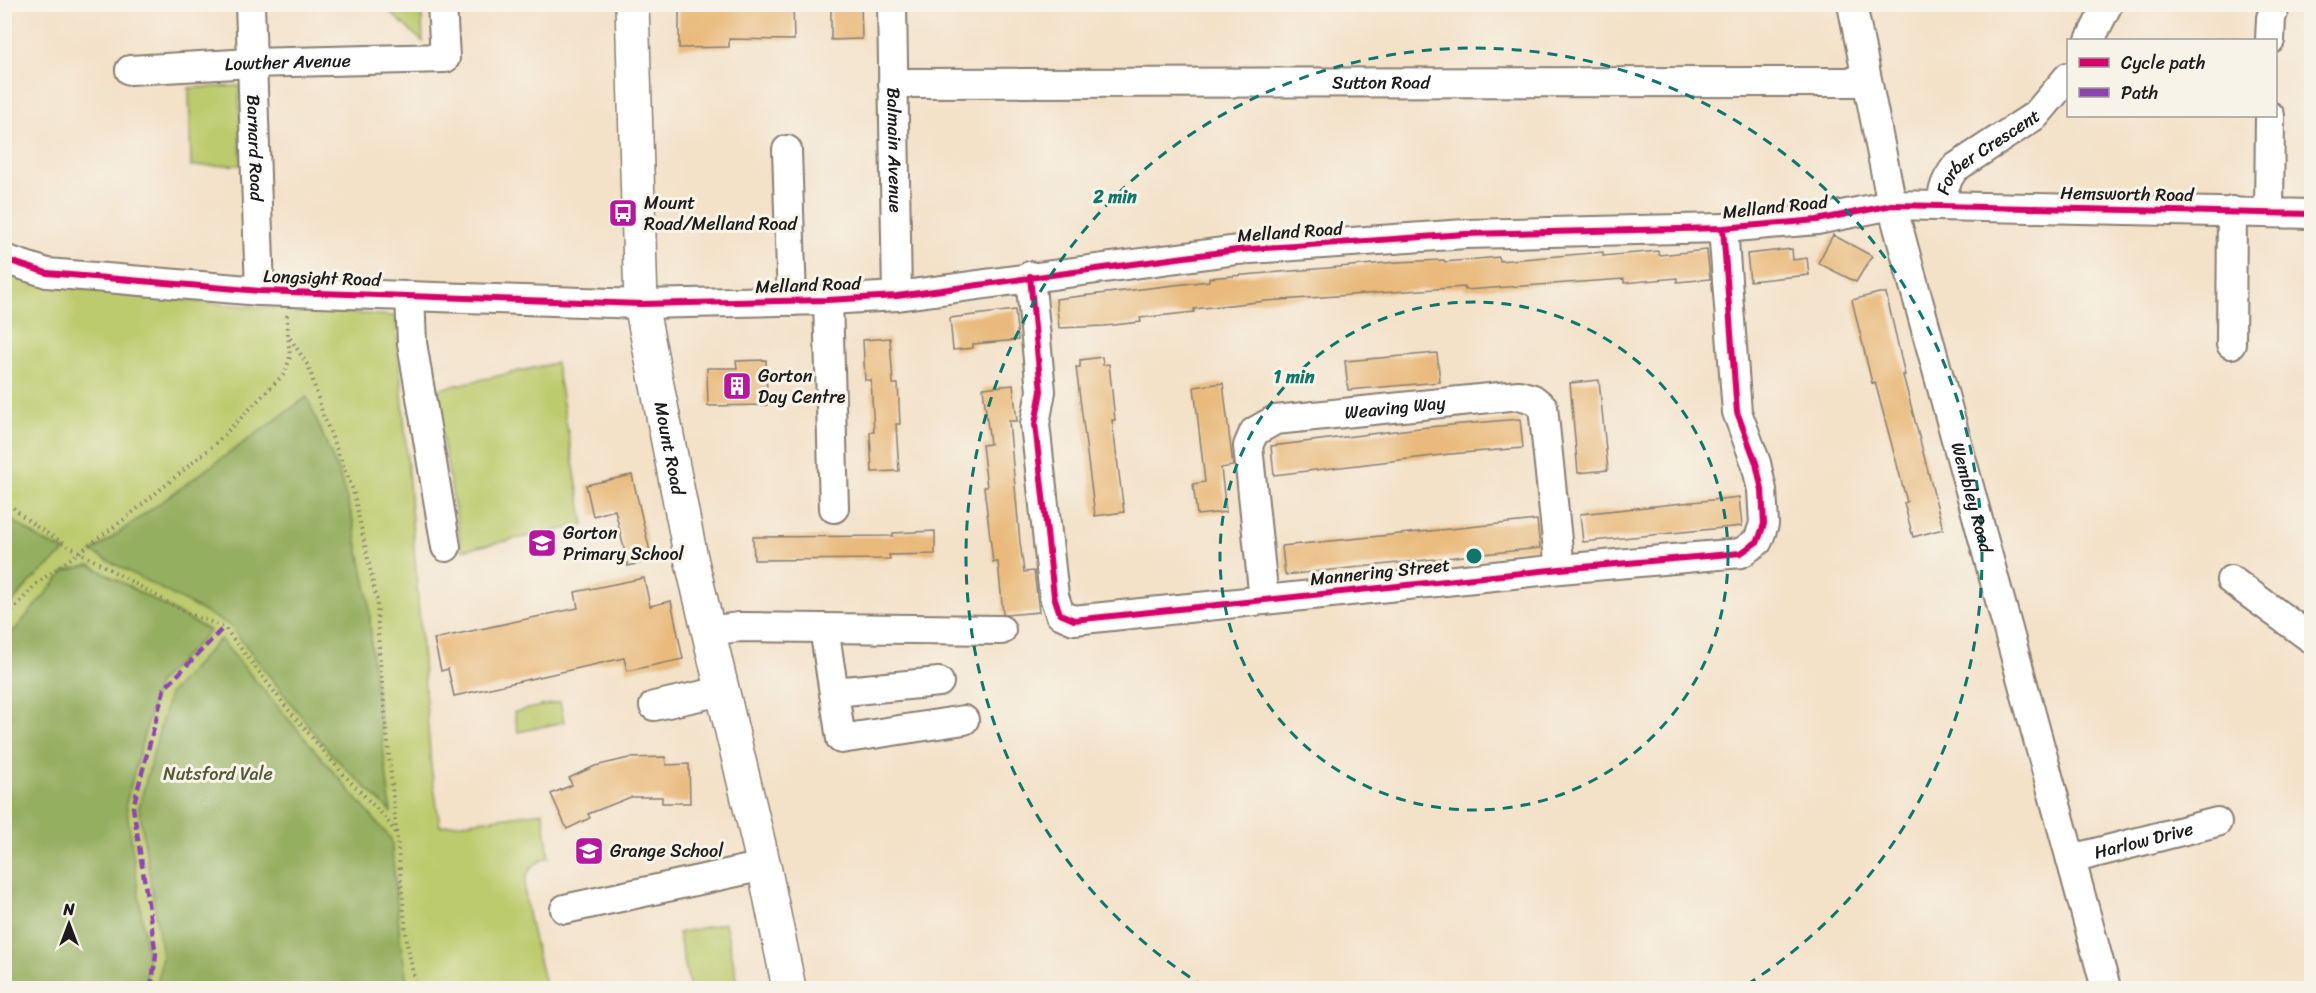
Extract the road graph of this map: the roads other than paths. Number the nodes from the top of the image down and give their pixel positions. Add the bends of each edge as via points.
1 (250, 4) edge
2 (442, 4) edge
3 (632, 4) edge
4 (892, 4) edge
5 (1852, 4) edge
6 (2108, 4) edge
7 (2276, 4) edge
8 (2090, 39) edge
9 (2270, 39) edge
10 (252, 63) junction
11 (130, 70) dead end
12 (2067, 78) edge
13 (1867, 82) junction
14 (893, 83) junction
15 (2270, 117) edge
16 (787, 150) dead end
17 (1892, 205) junction
18 (1942, 205) junction
19 (2232, 211) junction
20 (2269, 213) junction
21 (2312, 214) edge
22 (1724, 228) junction
23 (4, 259) edge
24 (1030, 276) junction
25 (273, 291) junction
26 (410, 296) junction
27 (897, 296) junction
28 (828, 300) junction
29 (792, 301) junction
30 (641, 304) junction
31 (2231, 344) dead end
32 (834, 508) dead end
33 (446, 547) dead end
34 (1560, 569) junction
35 (2231, 580) dead end
36 (1264, 600) junction
37 (824, 628) junction
38 (1001, 630) dead end
39 (708, 631) junction
40 (2312, 639) edge
41 (939, 682) dead end
42 (722, 691) junction
43 (834, 692) junction
44 (654, 706) dead end
45 (964, 720) dead end
46 (2217, 822) dead end
47 (2071, 859) junction
48 (764, 866) junction
49 (565, 909) dead end
50 (789, 988) edge
51 (2106, 988) edge

1 - 10 street, Barnard Road
2 - 10 street, Lowther Avenue via 445,58
3 - 30 main road, Mount Road
4 - 14 street, Balmain Avenue
5 - 13 street, Wembley Road
6 - 8 street
7 - 9 street
10 - 11 street, Lowther Avenue
10 - 25 street, Barnard Road
12 - 18 street, Forber Crescent via 2036,115 1955,168 1946,179
13 - 14 street, Sutton Road
13 - 17 street, Wembley Road
14 - 27 street, Balmain Avenue
15 - 20 street
16 - 29 street
17 - 18 street, Melland Road
17 - 22 street, Melland Road via 1817,220
17 - 47 street, Wembley Road
18 - 19 street, Hemsworth Road
19 - 20 street, Hemsworth Road
19 - 31 street
20 - 21 street, Hemsworth Road
22 - 24 street, Melland Road via 1465,234 1260,248
22 - 34 street, Mannering Street via 1737,412 1762,490 1764,524 1758,541 1740,553
23 - 25 street, Longsight Road via 47,273
24 - 27 street, Melland Road
24 - 36 street, Mannering Street via 1041,391 1035,424 1054,596 1060,614 1074,620
25 - 26 street, Longsight Road
26 - 30 street, Longsight Road
26 - 33 street via 412,343
27 - 28 street, Melland Road
28 - 29 street, Melland Road
28 - 32 street
29 - 30 street, Melland Road
30 - 39 main road, Mount Road via 669,456
34 - 36 street, Mannering Street
34 - 36 street, Weaving Way via 1543,407 1519,395 1424,404 1275,420 1254,432 1248,446
35 - 40 street
37 - 38 street
37 - 39 street via 739,627
37 - 43 street
39 - 42 main road, Mount Road
41 - 43 street
42 - 44 street
42 - 48 main road, Mount Road
43 - 45 street via 841,739
46 - 47 street, Harlow Drive
47 - 51 street, Wembley Road
48 - 49 street
48 - 50 main road, Mount Road

